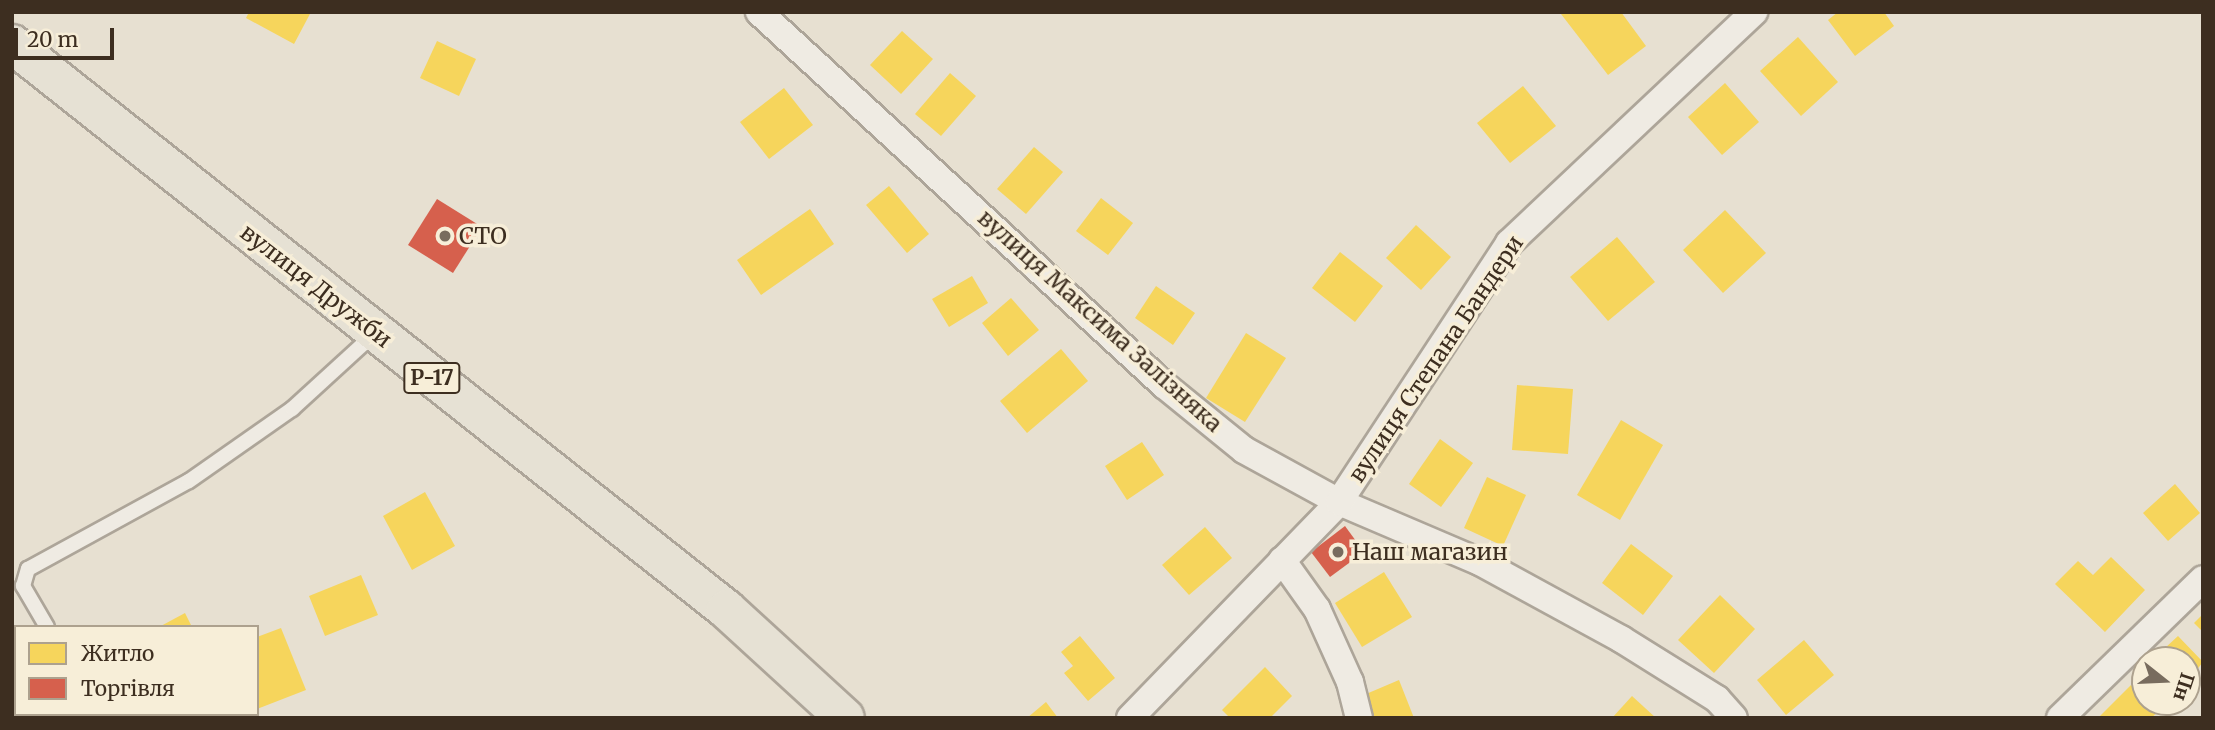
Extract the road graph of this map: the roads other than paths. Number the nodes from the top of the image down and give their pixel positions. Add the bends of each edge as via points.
1 (759, 12) edge
2 (1754, 12) edge
3 (12, 44) edge
4 (375, 333) junction
5 (1339, 502) junction
6 (1282, 560) junction
7 (2203, 579) edge
8 (46, 625) edge
9 (845, 718) edge
10 (1130, 718) edge
11 (1359, 718) edge
12 (1734, 718) edge
13 (2060, 718) edge

1 - 5 street, вулиця Максима Залізняка via 1164,385 1244,450
2 - 5 street, вулиця Степана Бандери via 1509,243
3 - 4 main road, вулиця Дружби / Р-17
4 - 8 lane via 292,409 189,481 28,569 23,586
4 - 9 main road, вулиця Дружби / Р-17 via 726,609
5 - 6 street, вулиця Степана Бандери
5 - 12 street, вулиця Максима Залізняка via 1480,562 1621,639 1717,699
6 - 10 street, вулиця Степана Бандери
6 - 11 street via 1317,609 1350,682
7 - 13 street

